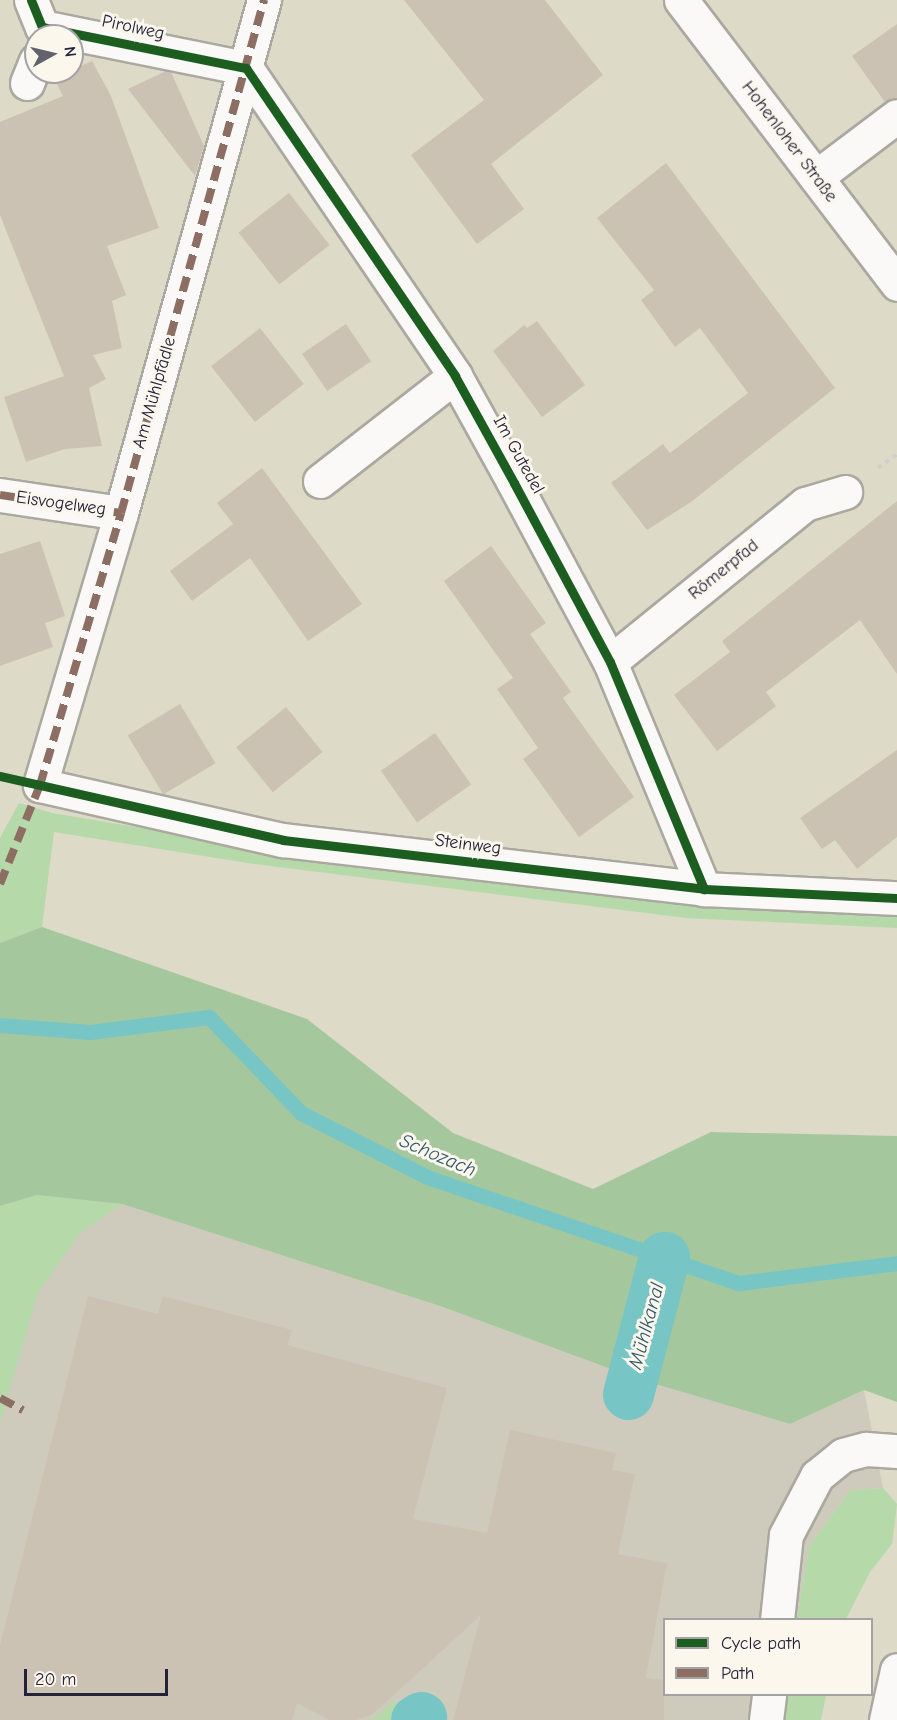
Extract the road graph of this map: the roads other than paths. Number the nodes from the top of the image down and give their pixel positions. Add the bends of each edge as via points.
1 (31, 0) edge
2 (264, 0) edge
3 (681, 0) edge
4 (41, 24) edge
5 (84, 39) edge
6 (246, 68) junction
7 (897, 116) edge
8 (816, 177) junction
9 (897, 284) edge
10 (455, 376) junction
11 (320, 481) dead end
12 (845, 492) dead end
13 (0, 495) edge
14 (121, 513) junction
15 (610, 662) junction
16 (40, 785) joint
17 (704, 890) junction
18 (897, 898) edge
19 (897, 1451) edge
20 (777, 1618) edge
21 (769, 1696) edge
22 (766, 1720) edge

1 - 4 street, Pirolweg
2 - 6 street, Am Mühlpfädle
3 - 8 street, Hohenloher Straße
5 - 6 street, Pirolweg
6 - 10 street, Im Gutedel
6 - 14 street, Am Mühlpfädle
7 - 8 street
8 - 9 street, Hohenloher Straße
10 - 11 street
10 - 15 street, Im Gutedel
12 - 15 street, Römerpfad via 805,504
13 - 14 street, Eisvogelweg
14 - 16 street, Am Mühlpfädle
15 - 17 street, Im Gutedel
16 - 17 street, Steinweg via 283,840
17 - 18 street, Steinweg
19 - 20 street via 866,1449 843,1455 817,1476 786,1535
21 - 22 street

